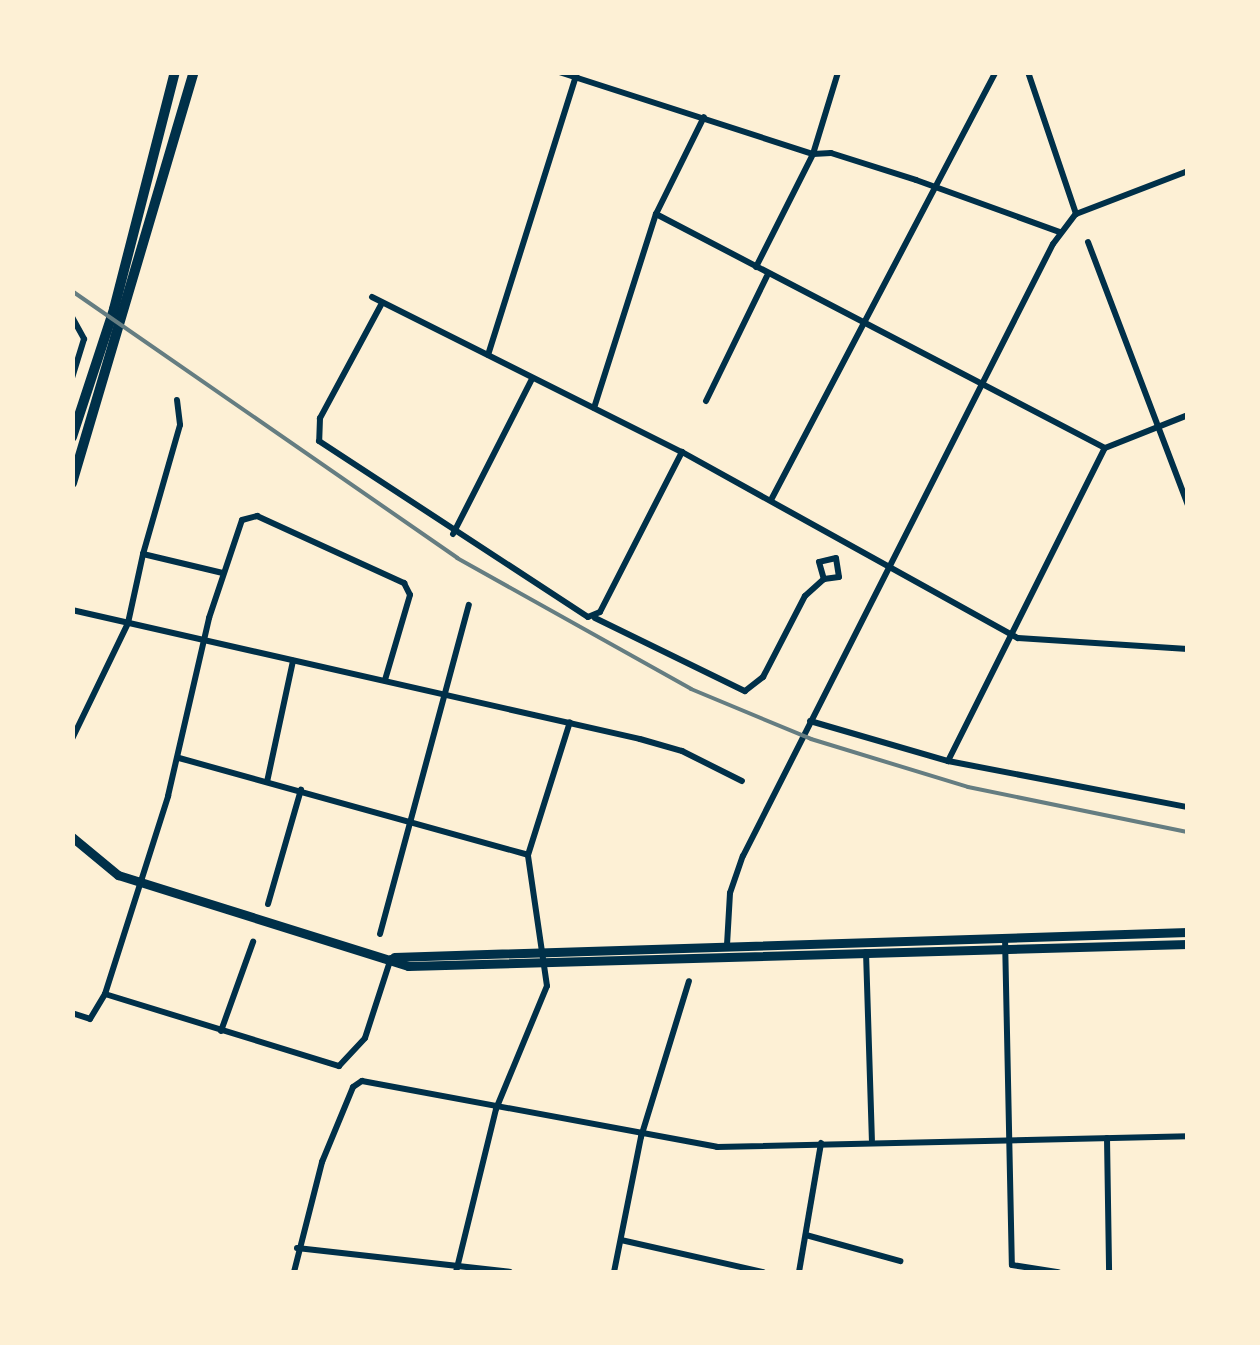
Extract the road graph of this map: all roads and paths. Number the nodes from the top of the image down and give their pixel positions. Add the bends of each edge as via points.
1 (175, 72) edge
2 (194, 72) edge
3 (559, 72) edge
4 (838, 72) edge
5 (996, 72) edge
6 (1028, 72) edge
7 (576, 75) edge
8 (704, 117) junction
9 (813, 154) junction
10 (1188, 171) edge
11 (932, 188) junction
12 (656, 214) junction
13 (1076, 214) junction
14 (1060, 232) junction
15 (1088, 242) dead end
16 (756, 267) junction
17 (767, 276) junction
18 (372, 297) dead end
19 (382, 303) junction
20 (72, 317) edge
21 (860, 325) junction
22 (488, 356) junction
23 (72, 378) edge
24 (532, 378) junction
25 (981, 386) junction
26 (177, 400) dead end
27 (706, 402) dead end
28 (594, 408) junction
29 (1188, 415) edge
30 (1155, 429) junction
31 (72, 437) edge
32 (1105, 448) junction
33 (682, 452) junction
34 (72, 483) edge
35 (771, 500) junction
36 (1188, 505) edge
37 (453, 534) junction
38 (143, 554) junction
39 (890, 567) junction
40 (223, 573) junction
41 (824, 579) dead end
42 (469, 605) dead end
43 (72, 610) edge
44 (595, 618) junction
45 (128, 623) junction
46 (1010, 633) junction
47 (204, 640) junction
48 (1188, 649) edge
49 (293, 661) junction
50 (385, 680) junction
51 (446, 694) junction
52 (810, 721) junction
53 (570, 722) junction
54 (72, 739) edge
55 (179, 758) junction
56 (948, 761) junction
57 (742, 781) dead end
58 (267, 782) junction
59 (301, 790) junction
60 (1188, 808) edge
61 (410, 819) junction
62 (72, 837) edge
63 (528, 855) junction
64 (142, 883) junction
65 (268, 904) dead end
66 (1188, 932) edge
67 (380, 934) dead end
68 (253, 942) dead end
69 (1005, 943) junction
70 (1188, 944) edge
71 (727, 945) junction
72 (866, 947) junction
73 (546, 957) junction
74 (391, 958) junction
75 (689, 981) dead end
76 (105, 994) junction
77 (72, 1013) edge
78 (221, 1031) junction
79 (496, 1109) junction
80 (1188, 1136) edge
81 (641, 1137) junction
82 (1009, 1138) junction
83 (1107, 1138) junction
84 (872, 1140) junction
85 (822, 1143) junction
86 (806, 1234) junction
87 (620, 1240) junction
88 (297, 1248) junction
89 (900, 1261) dead end
90 (457, 1269) edge
91 (294, 1272) edge
92 (510, 1272) edge
93 (614, 1272) edge
94 (763, 1272) edge
95 (799, 1272) edge
96 (1058, 1272) edge
97 (1109, 1272) edge

1 - 31 main road via 114,308
2 - 34 main road
3 - 7 street
4 - 9 street
5 - 11 street
6 - 13 street
7 - 8 street
7 - 22 street
8 - 9 street
8 - 12 street
9 - 11 street via 831,153
9 - 16 street
10 - 13 street
11 - 14 street
11 - 21 street
12 - 16 street
12 - 28 street
13 - 14 street
14 - 25 street
15 - 30 street
16 - 17 street
17 - 21 street
17 - 27 street
18 - 19 street
19 - 22 street
19 - 37 street via 316,435
20 - 23 street via 83,328
21 - 25 street
21 - 35 street
22 - 24 street
24 - 28 street
24 - 37 street
25 - 32 street
25 - 39 street
26 - 38 street via 180,424
28 - 33 street
29 - 30 street
30 - 32 street
30 - 36 street
32 - 46 street
33 - 35 street
33 - 44 street
35 - 39 street
37 - 44 street
38 - 40 street
38 - 45 street
39 - 46 street
39 - 52 street
40 - 47 street
40 - 50 street via 242,520 258,516 404,583 410,595
41 - 44 street via 792,614 758,684 740,691
42 - 51 street
43 - 45 street
45 - 47 street
45 - 54 street
46 - 48 street via 1026,640
46 - 56 street
47 - 49 street
47 - 55 street
49 - 50 street
49 - 58 street
50 - 51 street
51 - 53 street
51 - 61 street
52 - 56 street
52 - 71 street via 742,856 730,893
53 - 57 street via 682,751
53 - 63 street
55 - 58 street
55 - 64 street
56 - 60 street
58 - 59 street
59 - 61 street
59 - 65 street
61 - 63 street
61 - 67 street
62 - 64 street via 118,875
63 - 73 street
64 - 74 street
64 - 76 street
66 - 69 street
68 - 78 street
69 - 70 street
69 - 72 street
69 - 82 street
71 - 72 street
71 - 73 street
72 - 73 street
72 - 84 street
73 - 74 street
73 - 79 street via 548,986
74 - 78 street via 365,1038 344,1064 331,1066
75 - 81 street
76 - 77 street via 90,1020
76 - 78 street
79 - 81 street
79 - 88 street via 359,1082 322,1162
79 - 90 street
80 - 83 street
81 - 85 street via 717,1147
81 - 87 street
82 - 83 street
82 - 84 street
82 - 96 street via 1012,1265
83 - 97 street
84 - 85 street
85 - 86 street
86 - 89 street
86 - 95 street
87 - 93 street
87 - 94 street
88 - 90 street
88 - 91 street
90 - 92 street

